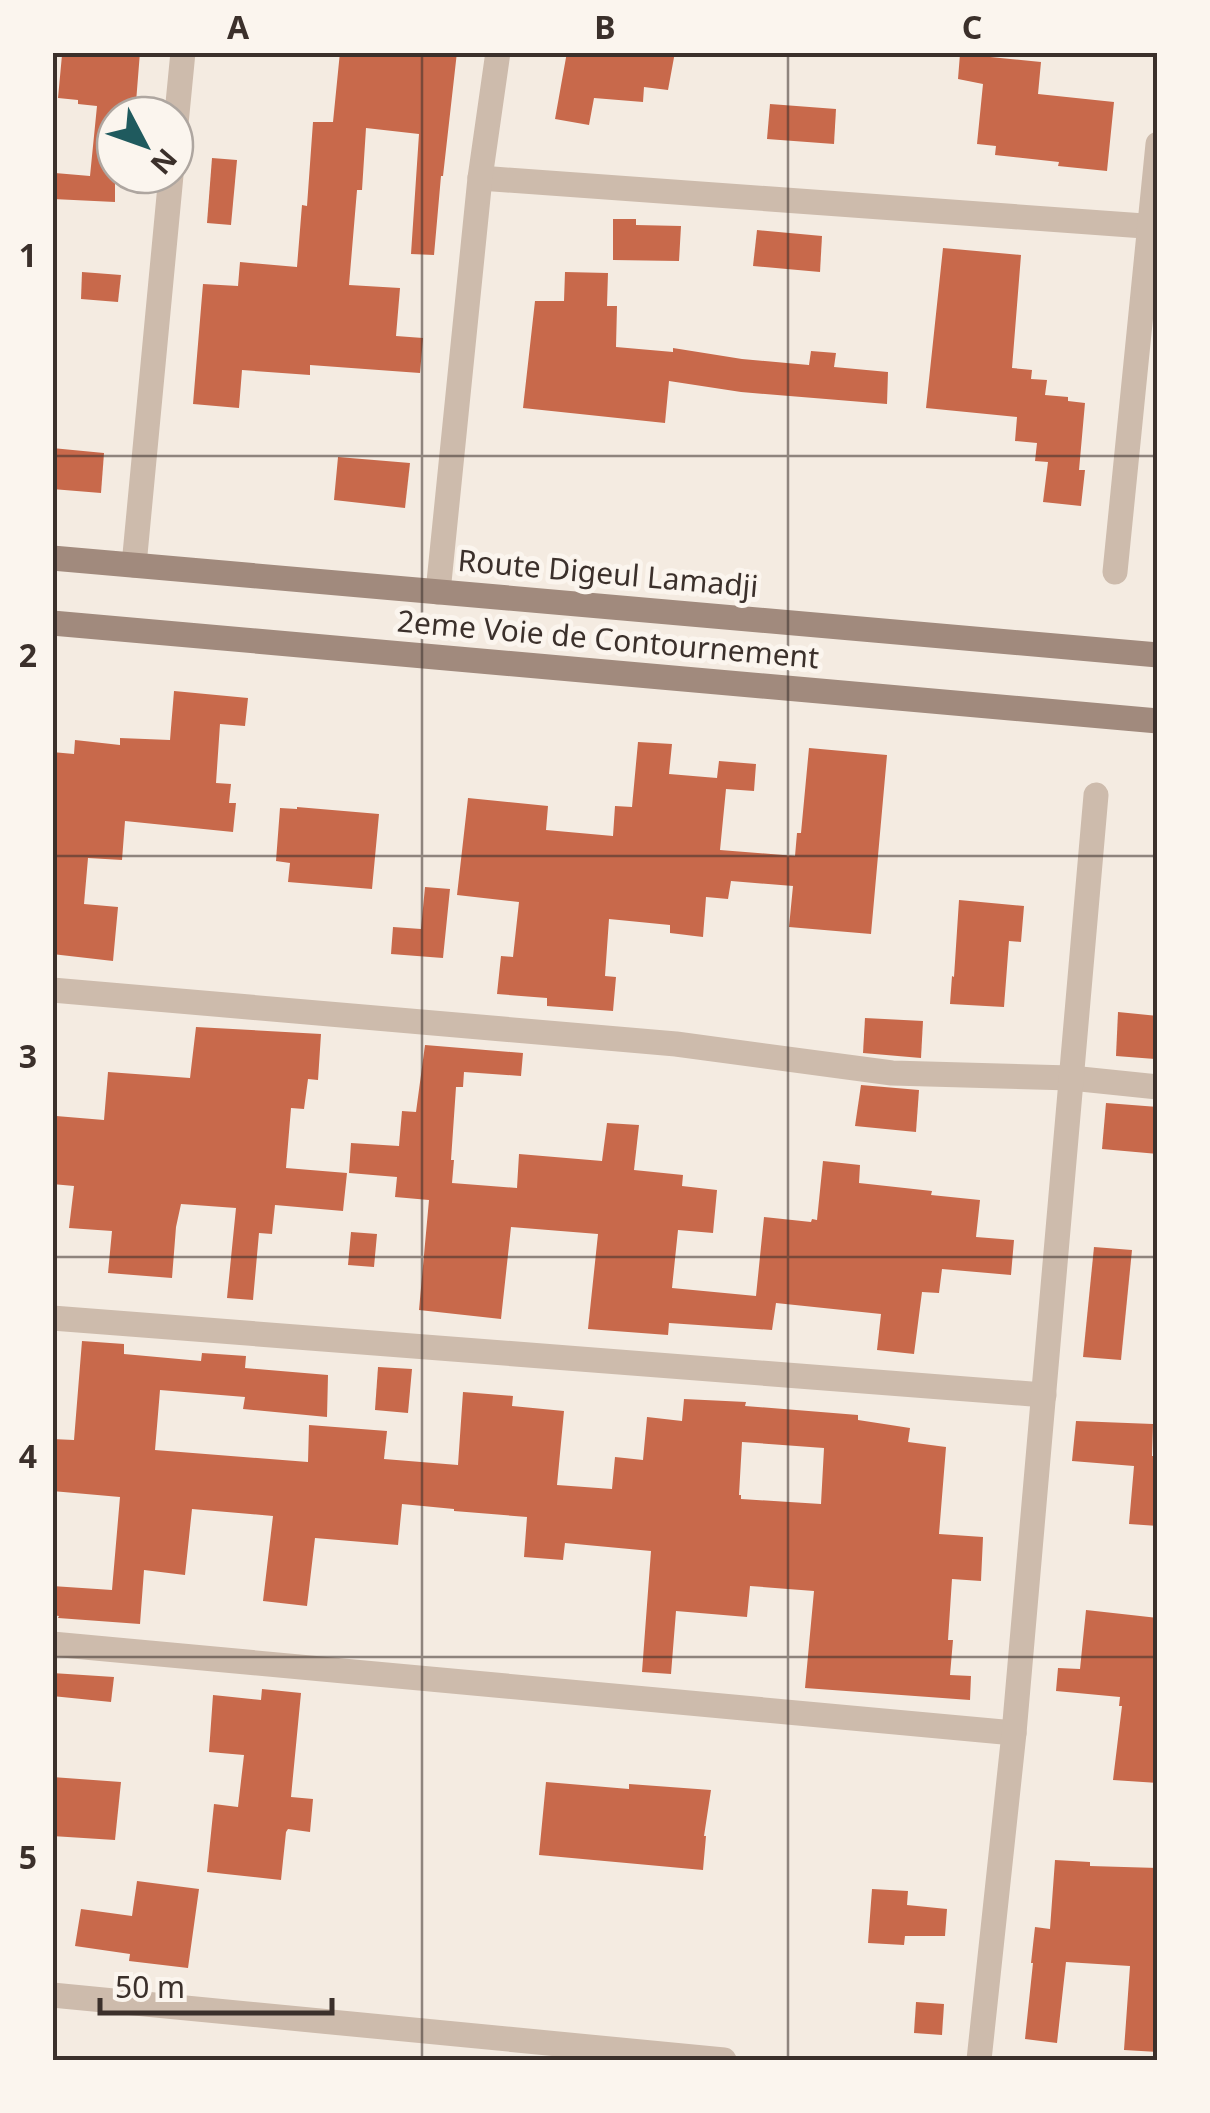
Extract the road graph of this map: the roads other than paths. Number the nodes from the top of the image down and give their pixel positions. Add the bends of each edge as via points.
1 (183, 52) edge
2 (498, 52) edge
3 (179, 95) edge
4 (1158, 144) edge
5 (480, 178) junction
6 (169, 195) edge
7 (1153, 226) edge
8 (52, 558) edge
9 (134, 566) junction
10 (1115, 572) dead end
11 (438, 592) junction
12 (52, 623) edge
13 (1158, 655) edge
14 (1158, 722) edge
15 (1096, 795) dead end
16 (52, 990) edge
17 (1071, 1078) junction
18 (1158, 1087) edge
19 (52, 1318) edge
20 (1044, 1395) junction
21 (52, 1644) edge
22 (1014, 1733) junction
23 (52, 1996) edge
24 (724, 2060) edge
25 (978, 2060) edge

1 - 3 street
2 - 5 street
4 - 7 street
5 - 7 street
5 - 11 street
6 - 9 street
7 - 10 street
8 - 9 main road, Route Digeul Lamadji
9 - 11 main road, Route Digeul Lamadji
11 - 13 main road, Route Digeul Lamadji
12 - 14 main road, 2eme Voie de Contournement
15 - 17 street
16 - 17 street via 676,1044 892,1073
17 - 18 street
17 - 20 street
19 - 20 street
20 - 22 street
21 - 22 street
22 - 25 street
23 - 24 street

